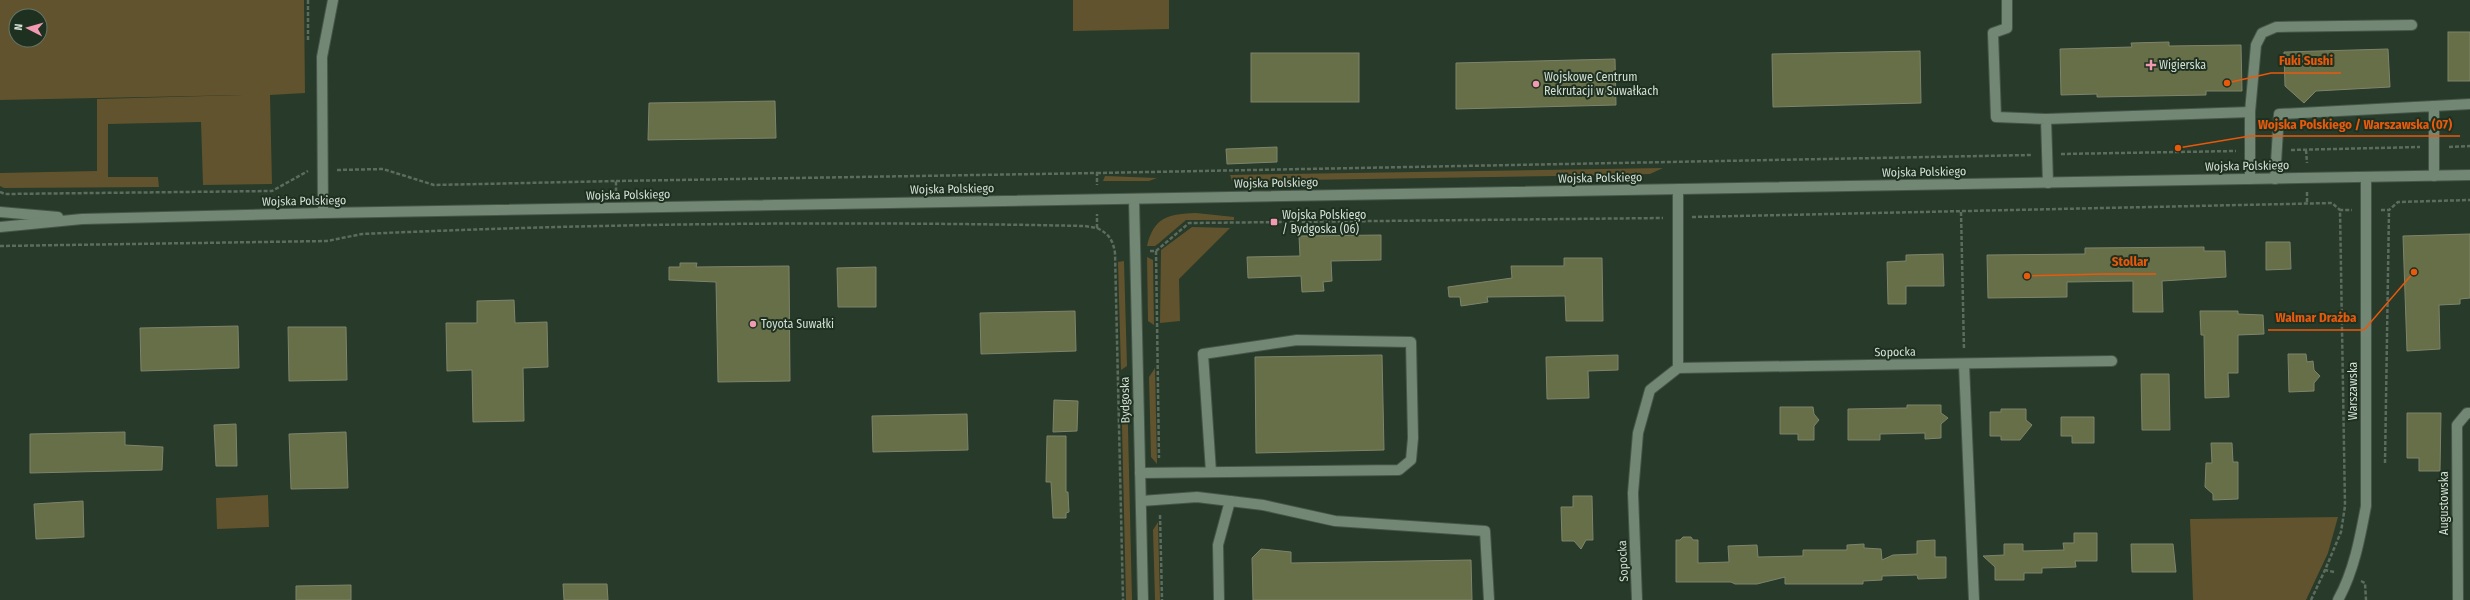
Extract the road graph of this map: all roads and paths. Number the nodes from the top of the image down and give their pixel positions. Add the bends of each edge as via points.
1 (333, 0) edge
2 (2008, 0) edge
3 (2412, 25) dead end
4 (2470, 104) edge
5 (2434, 106) junction
6 (2250, 112) junction
7 (2046, 119) junction
8 (2470, 146) edge
9 (2434, 147) junction
10 (2277, 150) junction
11 (2250, 151) junction
12 (2047, 155) junction
13 (1097, 173) dead end
14 (2470, 175) edge
15 (2434, 176) junction
16 (2366, 177) junction
17 (2250, 179) junction
18 (2275, 179) junction
19 (2048, 183) junction
20 (1678, 189) junction
21 (0, 192) edge
22 (5, 194) dead end
23 (1134, 199) junction
24 (2470, 200) edge
25 (2340, 210) junction
26 (2367, 210) junction
27 (2389, 210) junction
28 (0, 212) edge
29 (1961, 212) junction
30 (323, 213) junction
31 (1678, 218) junction
32 (82, 219) junction
33 (0, 227) edge
34 (1097, 228) dead end
35 (1156, 250) junction
36 (1135, 252) junction
37 (1115, 253) junction
38 (2112, 362) dead end
39 (1964, 364) junction
40 (1678, 368) junction
41 (2470, 413) edge
42 (2385, 463) dead end
43 (1211, 472) junction
44 (1159, 473) junction
45 (1140, 474) junction
46 (1159, 500) junction
47 (1141, 501) junction
48 (1230, 501) junction
49 (2325, 570) junction
50 (2348, 577) junction
51 (1123, 600) edge
52 (1143, 600) edge
53 (1162, 600) edge
54 (1219, 600) edge
55 (1489, 600) edge
56 (1637, 600) edge
57 (1974, 600) edge
58 (2311, 600) edge
59 (2338, 600) edge
60 (2366, 600) edge
61 (2458, 600) edge

1 - 30 street via 322,57
2 - 7 street via 2007,28 1993,32 1996,117
3 - 6 street via 2276,27 2262,33 2256,45
4 - 5 street
5 - 9 street
5 - 10 street via 2279,114
6 - 7 street
6 - 11 street
7 - 12 street
8 - 9 path
9 - 10 path
9 - 15 street
10 - 18 street
11 - 12 path
11 - 17 street
12 - 13 path
12 - 19 street
14 - 15 street, Wojska Polskiego
15 - 16 street, Wojska Polskiego
16 - 18 street, Wojska Polskiego
16 - 26 street, Warszawska
17 - 18 street, Wojska Polskiego
17 - 19 street, Wojska Polskiego
19 - 20 street, Wojska Polskiego
20 - 23 street, Wojska Polskiego
20 - 31 street
21 - 22 path
23 - 30 street, Wojska Polskiego
23 - 36 street, Bydgoska
24 - 27 path via 2398,202
25 - 26 path
25 - 29 path via 2332,203
25 - 49 path via 2345,506 2340,532
26 - 27 path
26 - 50 street, Warszawska via 2366,506 2357,551
27 - 42 path
28 - 32 street, Wojska Polskiego
29 - 31 path
29 - 39 path
30 - 32 street, Wojska Polskiego
31 - 35 path via 1189,223
31 - 40 street
32 - 33 street, Wojska Polskiego
34 - 37 path via 1107,233 1113,242
35 - 36 path
35 - 44 path
36 - 37 path
36 - 45 street, Bydgoska
37 - 51 path
38 - 39 street, Sopocka
39 - 40 street, Sopocka
39 - 57 street
40 - 56 street, Sopocka via 1650,390 1638,433 1633,493
41 - 61 street, Augustowska via 2467,413 2457,425
43 - 43 street via 1399,470 1411,460 1413,438 1410,342 1297,340 1204,354
43 - 44 street
44 - 45 street
45 - 47 street, Bydgoska
46 - 47 street
46 - 48 street via 1196,497
46 - 53 path
47 - 52 street, Bydgoska
48 - 54 street via 1218,545
48 - 55 street via 1263,505 1335,521 1485,531
49 - 50 path
49 - 58 path
50 - 59 street, Warszawska
50 - 60 path via 2365,583

